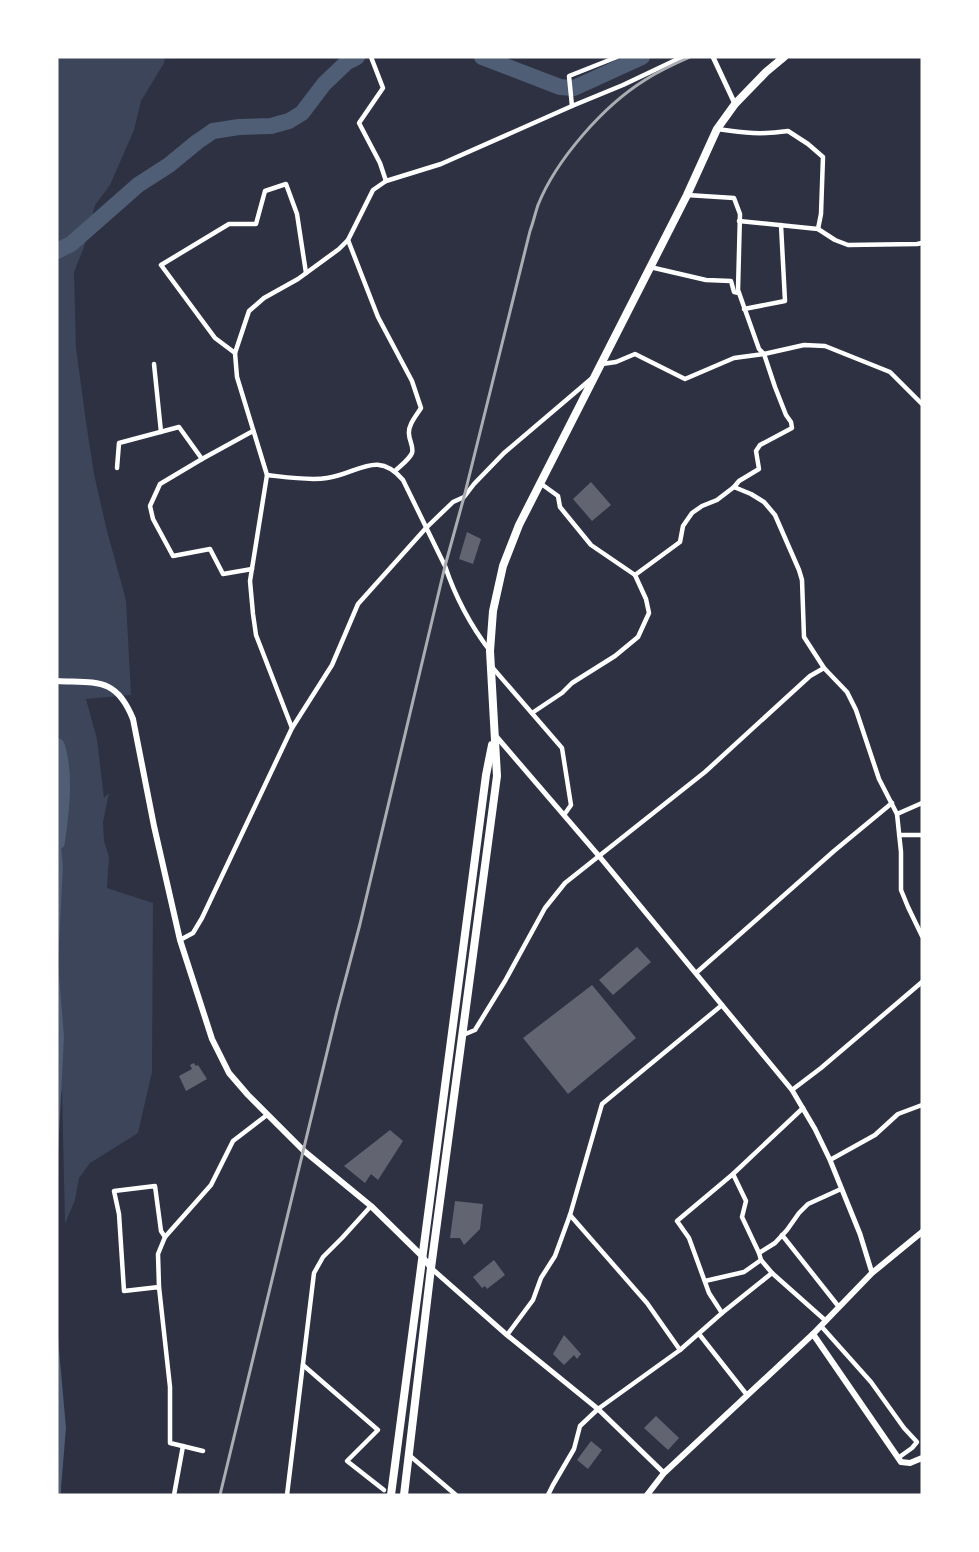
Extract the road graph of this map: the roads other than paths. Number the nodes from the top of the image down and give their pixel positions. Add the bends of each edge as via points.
1 (371, 57) edge
2 (617, 57) edge
3 (682, 57) edge
4 (713, 57) edge
5 (784, 57) edge
6 (735, 104) junction
7 (572, 106) junction
8 (717, 129) junction
9 (386, 181) junction
10 (687, 195) junction
11 (739, 221) junction
12 (781, 225) junction
13 (818, 229) junction
14 (348, 240) junction
15 (922, 243) edge
16 (650, 267) junction
17 (306, 273) junction
18 (739, 293) junction
19 (744, 309) junction
20 (235, 352) junction
21 (764, 354) junction
22 (154, 364) dead end
23 (600, 365) junction
24 (594, 376) junction
25 (922, 404) edge
26 (253, 431) junction
27 (161, 432) junction
28 (201, 459) junction
29 (117, 468) dead end
30 (395, 471) junction
31 (267, 475) junction
32 (540, 483) junction
33 (734, 487) junction
34 (426, 528) junction
35 (252, 569) junction
36 (634, 575) junction
37 (490, 651) junction
38 (490, 666) junction
39 (824, 669) junction
40 (57, 681) edge
41 (532, 713) junction
42 (292, 728) junction
43 (495, 735) junction
44 (892, 803) junction
45 (922, 803) edge
46 (897, 814) junction
47 (564, 815) junction
48 (899, 835) junction
49 (922, 835) edge
50 (599, 856) junction
51 (920, 928) edge
52 (922, 936) edge
53 (180, 940) junction
54 (696, 973) junction
55 (922, 982) edge
56 (722, 1005) junction
57 (462, 1036) junction
58 (792, 1090) junction
59 (922, 1105) edge
60 (803, 1108) junction
61 (267, 1115) junction
62 (830, 1160) junction
63 (733, 1174) junction
64 (841, 1189) junction
65 (371, 1206) junction
66 (570, 1215) junction
67 (922, 1232) edge
68 (782, 1235) junction
69 (165, 1237) junction
70 (759, 1253) junction
71 (422, 1256) junction
72 (761, 1260) junction
73 (431, 1268) junction
74 (772, 1273) junction
75 (872, 1273) junction
76 (705, 1281) junction
77 (159, 1287) junction
78 (839, 1307) junction
79 (722, 1313) junction
80 (824, 1323) junction
81 (699, 1334) junction
82 (813, 1334) junction
83 (507, 1335) junction
84 (680, 1350) junction
85 (303, 1365) junction
86 (747, 1395) junction
87 (598, 1409) junction
88 (183, 1446) junction
89 (203, 1451) dead end
90 (409, 1455) junction
91 (898, 1458) junction
92 (922, 1458) edge
93 (664, 1473) junction
94 (387, 1492) edge
95 (174, 1495) edge
96 (287, 1495) edge
97 (404, 1495) edge
98 (456, 1495) edge
99 (548, 1495) edge
100 (647, 1495) edge

1 - 9 street via 382,88 359,123
2 - 7 street via 570,76
3 - 7 street
4 - 6 street
5 - 6 highway
6 - 8 highway
7 - 9 street via 441,164
8 - 10 highway
8 - 13 street via 747,134 788,131 823,157
9 - 14 street via 373,190
10 - 11 street via 734,198
10 - 16 highway
11 - 12 street
11 - 18 street
12 - 13 street
12 - 19 street via 785,301
13 - 15 street via 848,244
14 - 17 street
14 - 30 street via 378,317 412,381 421,408 409,433 412,453
16 - 18 street via 706,280 731,280 734,292
16 - 23 highway
17 - 20 street via 249,311
17 - 20 street via 297,214 286,184 265,191 256,224 229,224 161,265 215,338
18 - 19 street
19 - 21 street
20 - 26 street via 237,377
21 - 23 street via 734,358 685,379 635,354
21 - 25 street via 804,345 825,346 890,372
21 - 33 street via 792,428 760,444 756,451 759,469
22 - 27 street
23 - 24 highway
24 - 32 highway
24 - 34 street via 504,453 465,497 453,502
26 - 28 street
26 - 31 street
27 - 28 street via 179,427
27 - 29 street via 119,443
28 - 35 street via 160,484 150,506 153,519 173,556 210,549 223,574
30 - 31 street via 375,464 327,478
30 - 34 street
31 - 35 street
32 - 36 street via 558,496 560,507 591,545
32 - 37 highway via 503,566
33 - 36 street via 692,513 683,526 680,542
33 - 39 street via 764,502 775,515 802,580 804,637
34 - 37 street via 478,635
34 - 42 street via 358,604 332,665
35 - 42 street via 256,635
36 - 41 street via 649,613 638,637
37 - 38 highway
38 - 41 street
38 - 43 highway
39 - 44 street via 847,692 879,779
39 - 50 street via 810,676 705,772
40 - 53 main road via 102,683 128,705
41 - 47 street via 562,748 571,805
42 - 53 street via 202,918 193,933
43 - 47 street
43 - 57 highway via 497,776
43 - 71 highway via 484,787
44 - 46 street
44 - 54 street
45 - 46 street
46 - 48 street
47 - 50 street
48 - 49 street
48 - 51 street via 901,890
50 - 54 street
50 - 57 street via 565,883 552,900 475,1030
51 - 52 street
53 - 61 main road via 212,1039 229,1073
54 - 56 street
55 - 58 street
56 - 58 street
56 - 66 street via 602,1104
57 - 73 highway
58 - 60 street
59 - 62 street via 898,1114 875,1135
60 - 62 street
60 - 63 street
61 - 65 main road
61 - 69 street via 233,1141 211,1185
62 - 64 street
63 - 70 street via 746,1201 742,1217
63 - 76 street via 677,1221 689,1238
64 - 68 street via 808,1204
64 - 75 street
65 - 71 main road
65 - 85 street via 323,1257 314,1273
66 - 83 street via 533,1300
66 - 84 street via 647,1303
67 - 75 main road
68 - 70 street
68 - 78 street
69 - 77 street via 158,1254
69 - 77 street via 155,1186 114,1191 124,1291
70 - 72 street
71 - 73 main road
71 - 94 highway
72 - 74 street
72 - 76 street via 744,1272
73 - 83 street
73 - 90 highway
74 - 79 street
74 - 80 street
75 - 78 main road
76 - 79 street
77 - 88 street via 170,1387 170,1443
78 - 80 main road
79 - 81 street
80 - 82 main road
80 - 91 street via 917,1442
81 - 84 street
81 - 86 street
82 - 86 main road
82 - 91 main road
83 - 87 street
84 - 87 street
85 - 94 street via 378,1430 347,1461
85 - 96 street
86 - 93 main road
87 - 93 street
87 - 99 street via 580,1426 574,1449
88 - 89 street
88 - 95 street
90 - 97 highway
90 - 98 street
91 - 92 main road via 910,1463
93 - 100 main road

